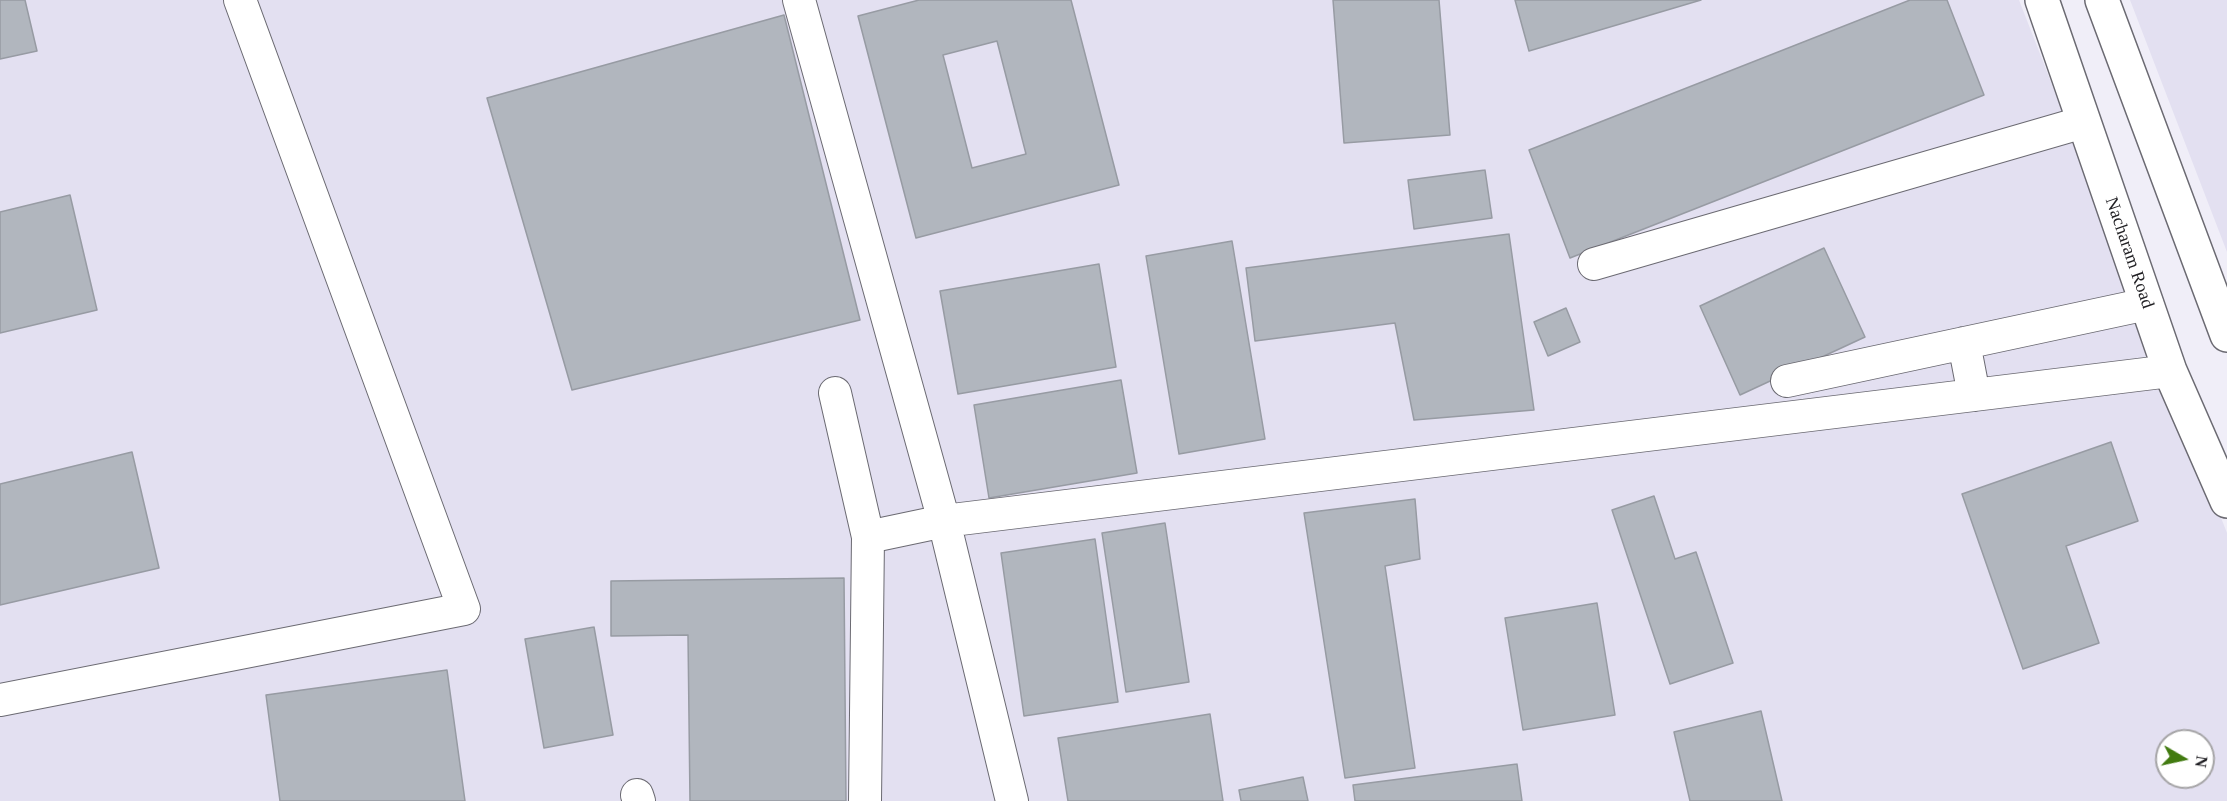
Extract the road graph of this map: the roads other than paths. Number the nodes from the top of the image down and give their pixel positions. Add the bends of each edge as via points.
1 (240, 0) edge
2 (799, 0) edge
3 (2042, 0) edge
4 (2102, 0) edge
5 (2084, 122) junction
6 (1594, 264) dead end
7 (2147, 304) junction
8 (2227, 335) edge
9 (1964, 344) junction
10 (2170, 371) junction
11 (1787, 381) dead end
12 (834, 393) dead end
13 (1974, 395) junction
14 (2227, 501) edge
15 (944, 521) junction
16 (868, 537) junction
17 (0, 700) edge
18 (865, 801) edge
19 (1012, 801) edge

1 - 17 lane via 464,609
2 - 15 lane
3 - 5 main road, Nacharam Road
4 - 8 main road
5 - 6 lane
5 - 7 main road, Nacharam Road
7 - 9 lane
7 - 10 main road, Nacharam Road
9 - 11 lane
9 - 13 lane
10 - 13 lane
10 - 14 main road, Nacharam Road
12 - 16 lane
13 - 15 lane
15 - 16 lane
15 - 19 lane
16 - 18 lane

